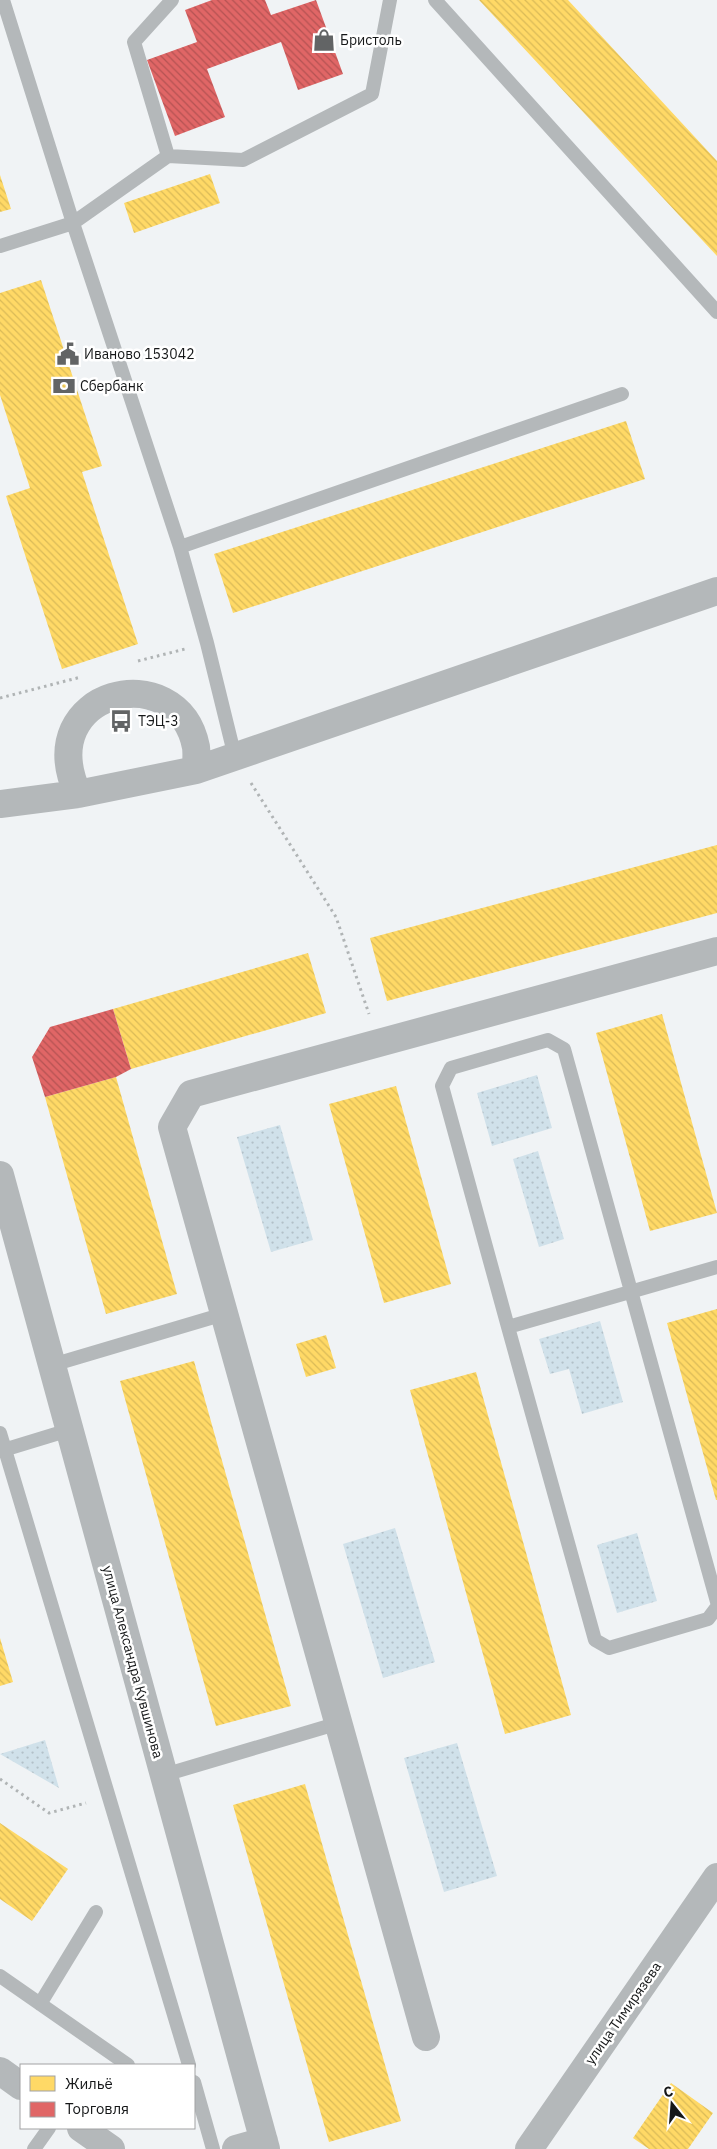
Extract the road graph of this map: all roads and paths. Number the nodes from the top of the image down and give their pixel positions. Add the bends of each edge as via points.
1 (3, 0) edge
2 (172, 0) edge
3 (390, 0) edge
4 (435, 0) edge
5 (168, 156) junction
6 (73, 223) junction
7 (0, 246) edge
8 (717, 312) edge
9 (622, 394) dead end
10 (180, 547) junction
11 (717, 591) edge
12 (235, 757) junction
13 (196, 770) junction
14 (78, 794) junction
15 (0, 804) edge
16 (717, 951) edge
17 (379, 1043) junction
18 (0, 1175) edge
19 (717, 1267) edge
20 (630, 1293) junction
21 (224, 1314) junction
22 (508, 1327) junction
23 (52, 1365) junction
24 (70, 1430) junction
25 (0, 1433) edge
26 (3, 1450) edge
27 (717, 1602) edge
28 (717, 1607) edge
29 (339, 1723) junction
30 (164, 1775) junction
31 (0, 1779) edge
32 (109, 1796) junction
33 (717, 1877) edge
34 (96, 1912) dead end
35 (0, 1976) edge
36 (40, 2004) junction
37 (426, 2036) dead end
38 (127, 2064) edge
39 (189, 2064) edge
40 (0, 2072) edge
41 (20, 2085) edge
42 (195, 2088) edge
43 (197, 2101) edge
44 (48, 2129) edge
45 (82, 2129) edge
46 (265, 2145) edge
47 (34, 2149) edge
48 (111, 2149) edge
49 (213, 2149) edge
50 (236, 2149) edge
51 (529, 2149) edge

1 - 6 lane
2 - 5 lane via 134,42
3 - 5 lane via 372,94 243,160
4 - 8 lane
5 - 6 lane
6 - 7 lane
6 - 10 lane
9 - 10 lane
10 - 12 lane
11 - 12 street
12 - 13 street
12 - 17 path via 336,917
13 - 14 street
13 - 14 street via 196,747 189,727 175,709 158,698 137,693 116,694 97,703 82,716 71,734 69,775
14 - 15 street
16 - 17 street
17 - 21 street via 191,1094 172,1127
18 - 23 street, улица Александра Кувшинова
19 - 20 lane
20 - 22 lane
20 - 22 lane via 564,1049 548,1040 451,1068 442,1086
20 - 27 lane
21 - 23 lane
21 - 29 street
22 - 28 lane via 595,1640 609,1648 708,1619
23 - 24 street, улица Александра Кувшинова
24 - 26 lane
24 - 30 street, улица Александра Кувшинова
25 - 26 lane
26 - 32 lane
29 - 30 lane
29 - 37 street
30 - 46 street, улица Александра Кувшинова
31 - 32 path via 49,1813
32 - 39 lane
33 - 51 street, улица Тимирязева
34 - 36 lane
35 - 36 lane
36 - 38 lane
40 - 41 street
42 - 43 lane
43 - 49 lane
44 - 47 lane
45 - 48 street
46 - 50 street

